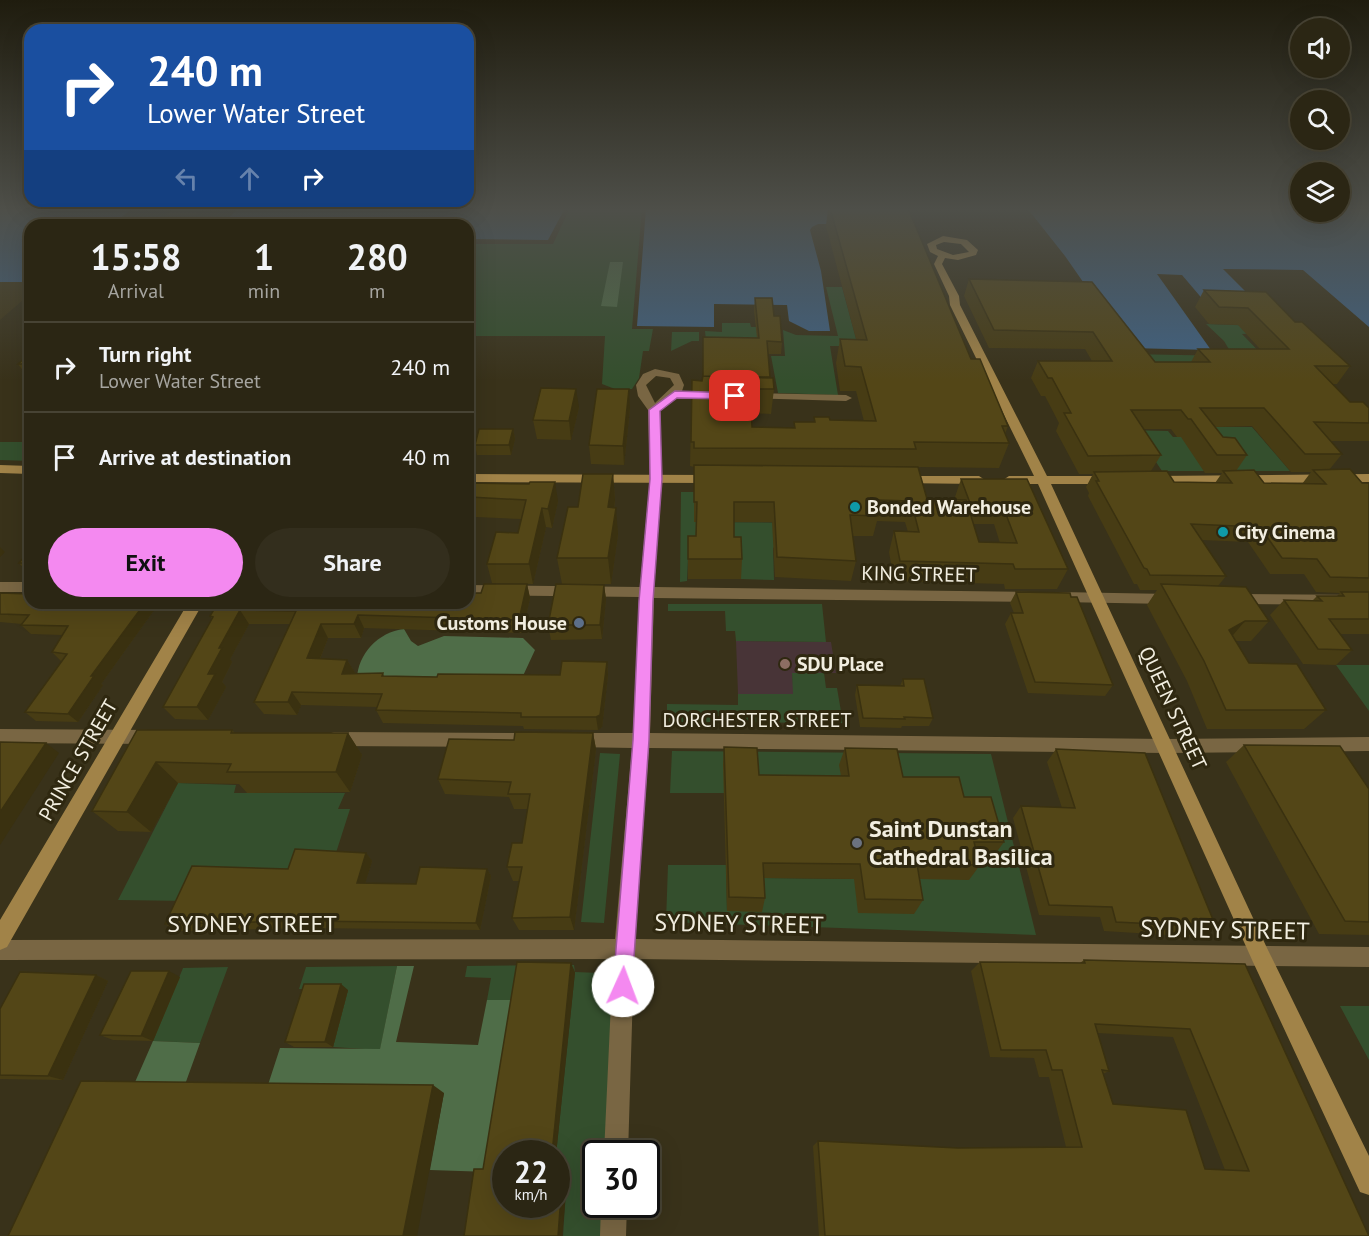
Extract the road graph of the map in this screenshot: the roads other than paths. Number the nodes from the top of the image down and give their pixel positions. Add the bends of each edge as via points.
1 (939, 266) edge
2 (740, 396) edge
3 (846, 398) dead end
4 (654, 410) junction
5 (0, 469) edge
6 (24, 470) edge
7 (474, 478) edge
8 (1369, 478) edge
9 (656, 479) junction
10 (730, 480) edge
11 (884, 480) edge
12 (1121, 480) edge
13 (1145, 480) edge
14 (1043, 481) junction
15 (0, 587) edge
16 (24, 587) edge
17 (474, 590) edge
18 (646, 592) junction
19 (1096, 598) junction
20 (1183, 599) edge
21 (1218, 599) edge
22 (1369, 600) edge
23 (192, 609) edge
24 (0, 736) edge
25 (118, 736) junction
26 (176, 737) edge
27 (322, 739) edge
28 (641, 740) junction
29 (1369, 744) edge
30 (1166, 746) junction
31 (0, 940) edge
32 (624, 948) junction
33 (0, 950) edge
34 (1260, 956) junction
35 (1369, 957) edge
36 (617, 1140) edge
37 (1369, 1183) edge
38 (614, 1218) edge
39 (613, 1236) edge

1 - 14 street, QUEEN STREET via 955,306
2 - 3 street
4 - 4 street via 680,395 675,376 656,372 645,377 642,392
4 - 9 street
5 - 6 street
7 - 9 street
8 - 13 street
9 - 10 street
9 - 18 street
11 - 14 street
12 - 14 street
14 - 19 street, QUEEN STREET
15 - 16 street
17 - 18 street, KING STREET
18 - 19 street, KING STREET
18 - 28 street
19 - 20 street, KING STREET
19 - 30 street, QUEEN STREET
21 - 22 street
23 - 25 street, PRINCE STREET
24 - 25 street
25 - 26 street
25 - 31 street, PRINCE STREET
27 - 28 street, DORCHESTER STREET
28 - 30 street, DORCHESTER STREET
28 - 32 street
29 - 30 street, DORCHESTER STREET
30 - 34 street, QUEEN STREET
32 - 33 street, SYDNEY STREET
32 - 34 street, SYDNEY STREET
32 - 36 street
34 - 35 street, SYDNEY STREET
34 - 37 street, QUEEN STREET
38 - 39 street

